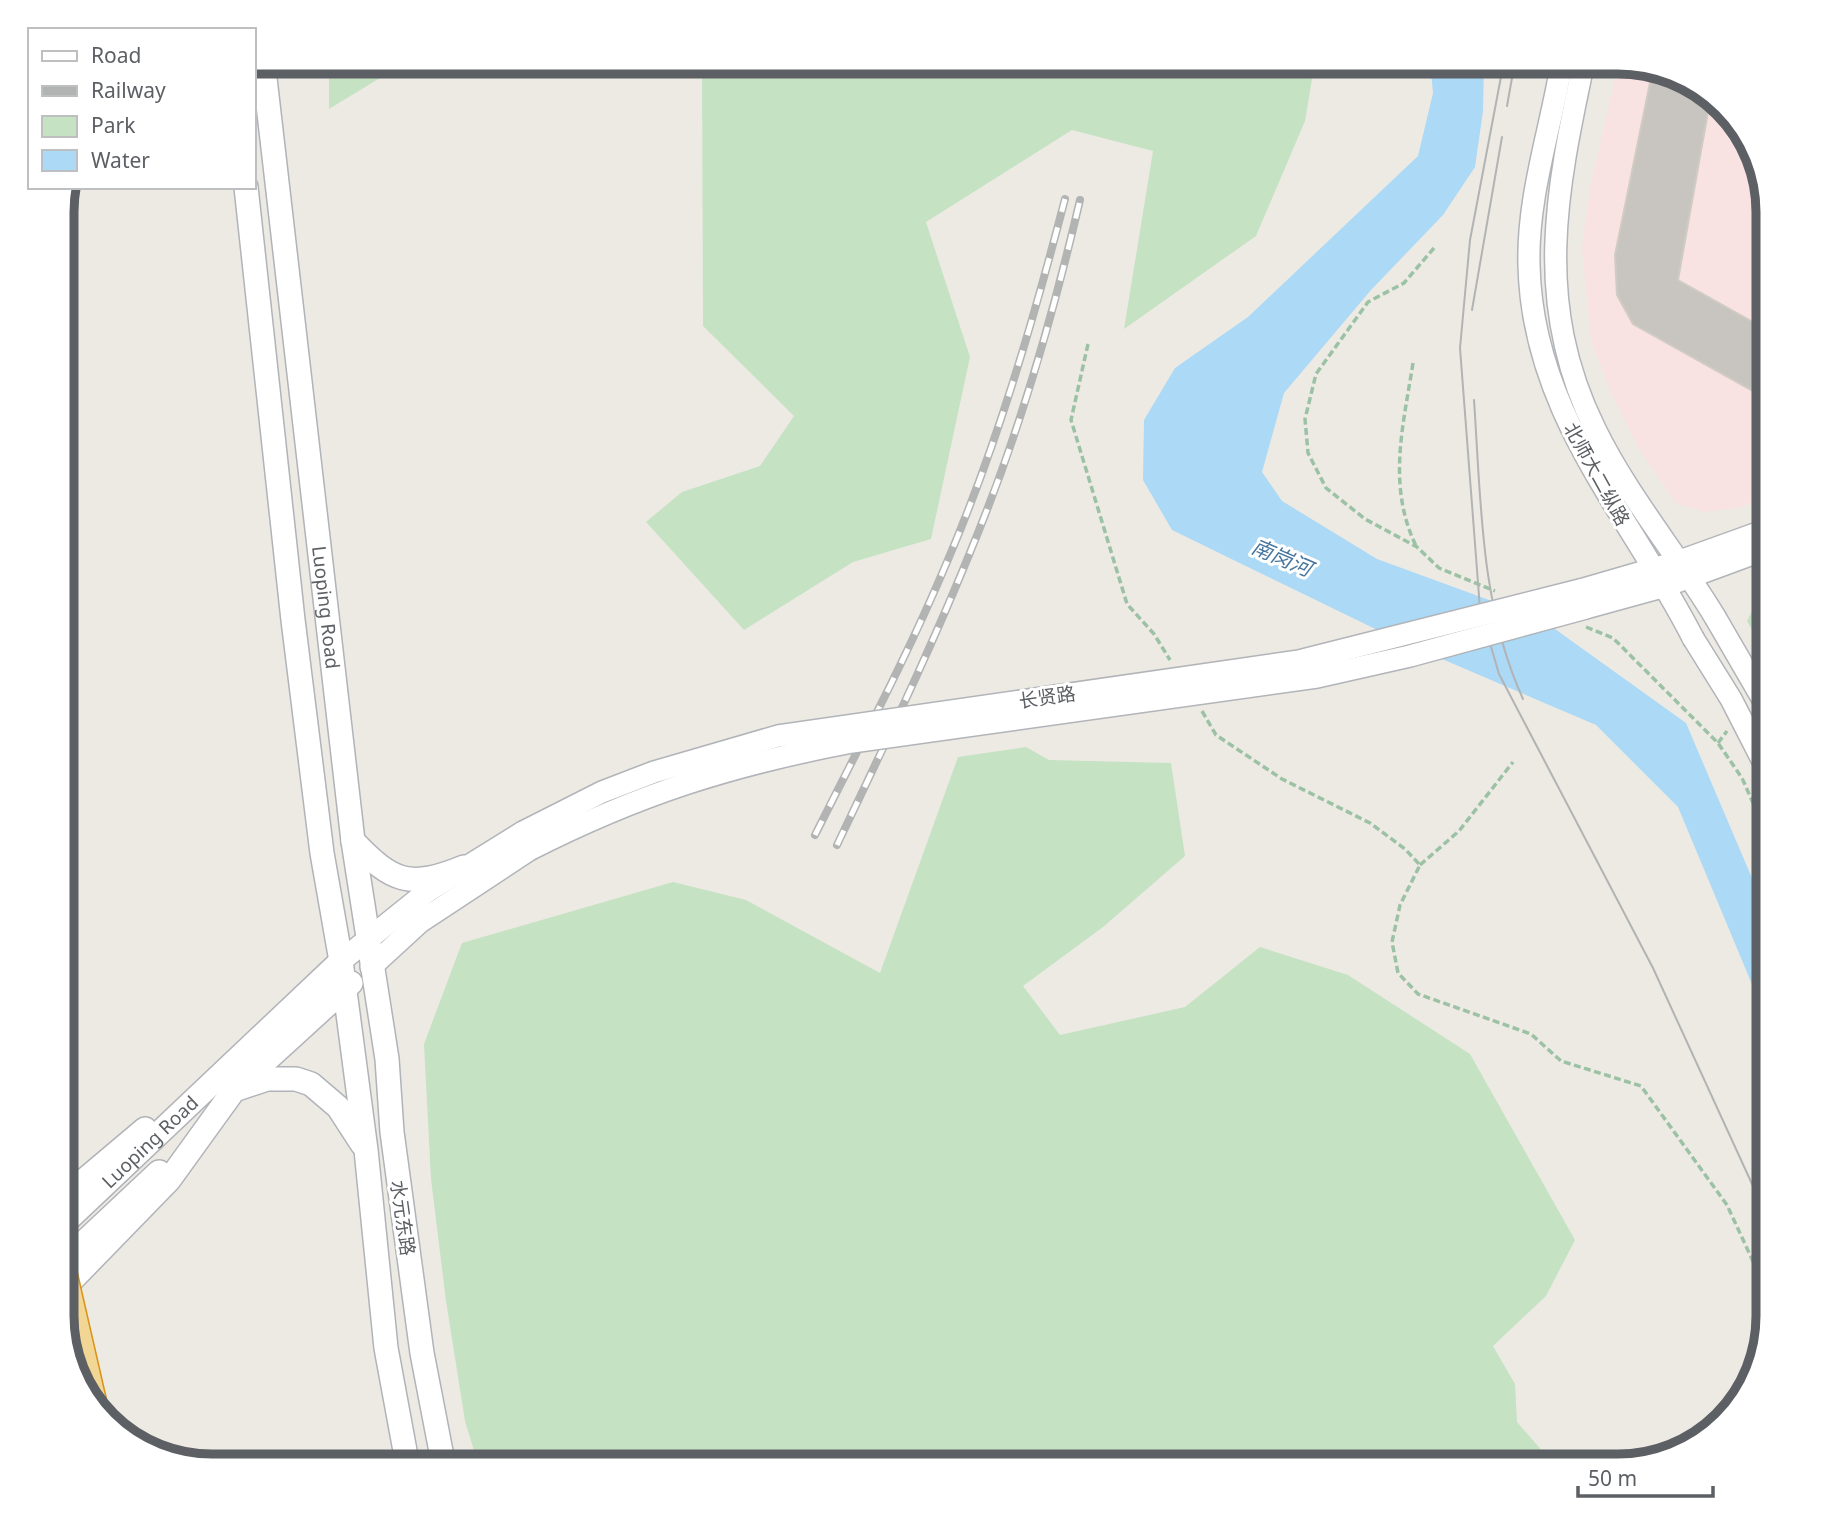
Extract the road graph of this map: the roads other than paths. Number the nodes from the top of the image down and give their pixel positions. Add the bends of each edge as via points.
1 (264, 74) edge
2 (1560, 74) edge
3 (1581, 74) edge
4 (246, 189) edge
5 (1756, 535) edge
6 (1756, 551) edge
7 (1653, 569) junction
8 (1685, 569) junction
9 (1667, 586) junction
10 (1580, 607) junction
11 (1756, 688) edge
12 (1756, 748) edge
13 (353, 841) junction
14 (526, 841) junction
15 (464, 867) junction
16 (367, 939) junction
17 (341, 961) junction
18 (371, 967) junction
19 (344, 989) junction
20 (267, 1030) junction
21 (234, 1090) junction
22 (366, 1150) junction
23 (74, 1189) edge
24 (74, 1214) edge
25 (74, 1252) edge
26 (74, 1278) edge
27 (75, 1331) edge
28 (82, 1364) edge
29 (406, 1454) edge
30 (441, 1454) edge

1 - 13 main road, Luoping Road
2 - 7 street, 北师大二纵路 via 1530,229 1528,265 1542,356 1568,427
3 - 8 street, 北师大二纵路 via 1564,152 1556,225 1553,264 1558,315 1571,367 1595,429
4 - 17 main road, Luoping Road via 296,647
5 - 8 street
6 - 8 street
7 - 8 street
7 - 9 street, 北师大二纵路
7 - 10 street
8 - 9 street
8 - 11 street, 北师大二纵路, bridge
9 - 10 street
9 - 12 street, 北师大二纵路, bridge
10 - 14 street, 长贤路, bridge via 1410,656 1317,677 852,742 777,757 701,778
13 - 15 main road via 397,878 427,881
13 - 16 main road, Luoping Road
14 - 15 street
14 - 18 street via 420,922
15 - 16 street
16 - 17 street
16 - 18 main road, Luoping Road
17 - 19 main road, 水元东路
17 - 20 main road, Luoping Road
18 - 19 main road, Luoping Road
18 - 30 main road, 水元东路 via 387,1059 393,1145 422,1353
19 - 21 main road, Luoping Road
19 - 22 main road, 水元东路
20 - 23 main road, Luoping Road
20 - 24 main road, Luoping Road
21 - 22 main road via 275,1078 311,1084 338,1107
21 - 25 main road, Luoping Road via 156,1175
21 - 26 main road, Luoping Road via 169,1180
22 - 29 main road, 水元东路 via 386,1348
27 - 28 highway, bridge

